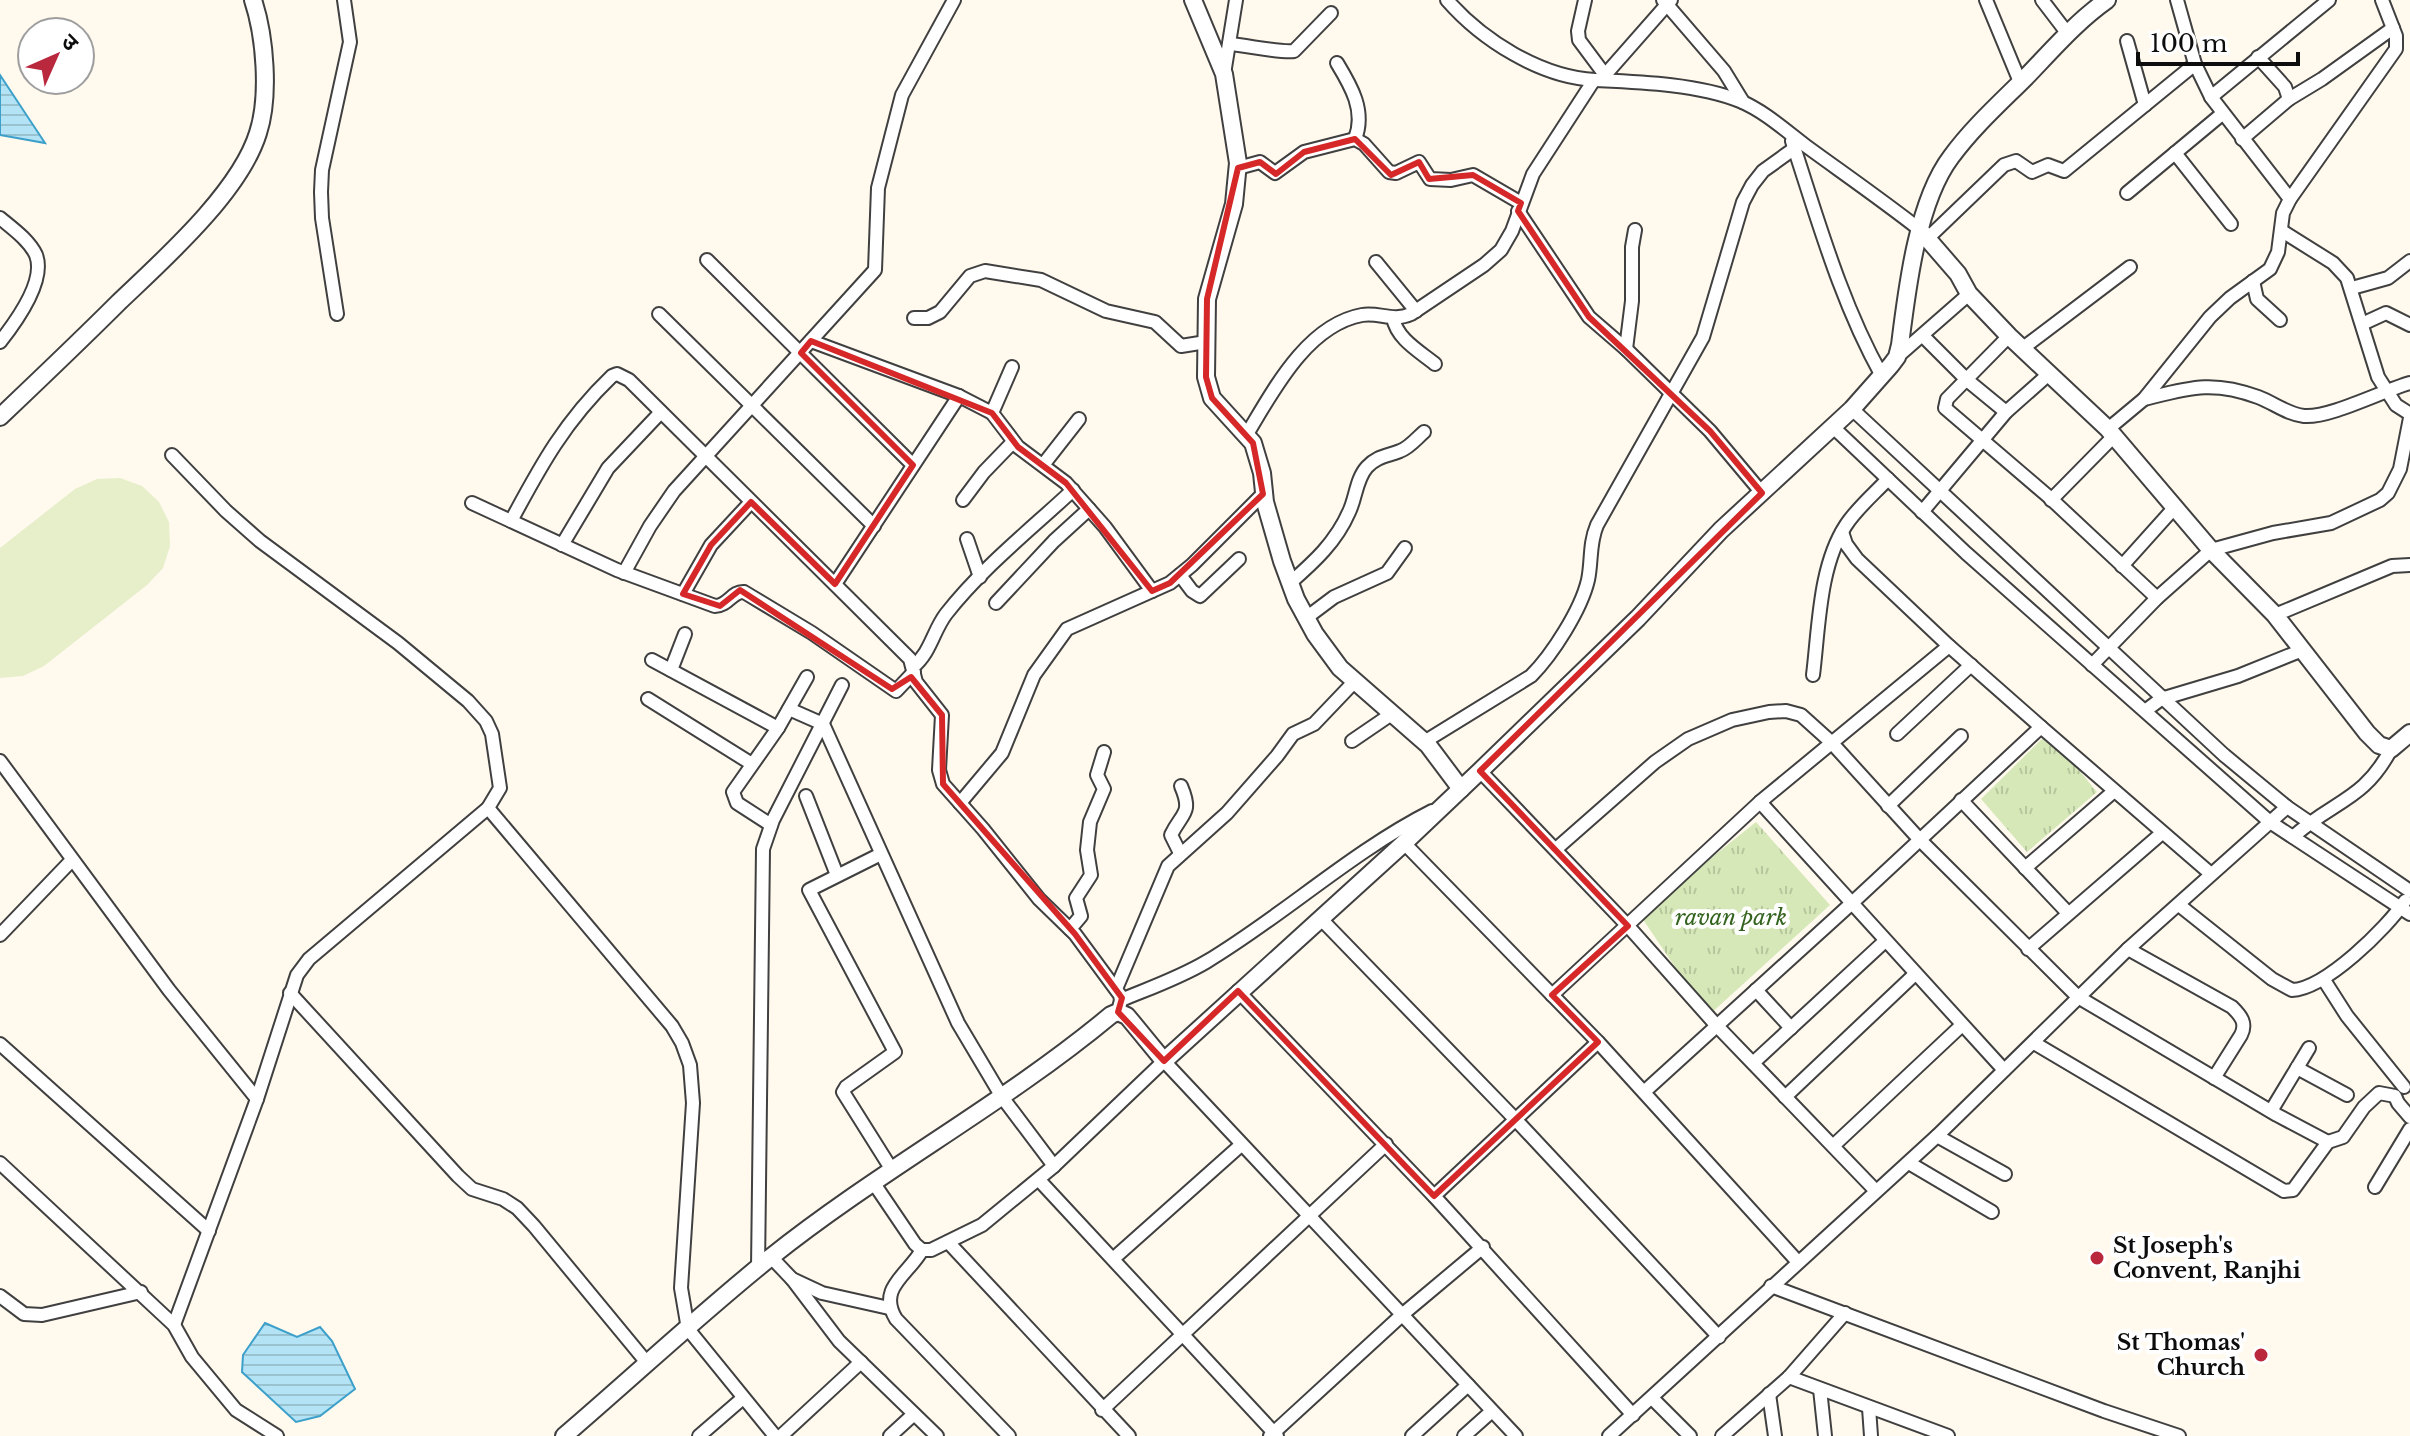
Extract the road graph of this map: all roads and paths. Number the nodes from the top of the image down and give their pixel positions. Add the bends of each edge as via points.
1 (253, 0) edge
2 (344, 0) edge
3 (954, 0) edge
4 (1193, 0) edge
5 (1236, 0) edge
6 (1447, 0) edge
7 (1585, 0) edge
8 (1986, 0) edge
9 (2042, 0) edge
10 (2177, 0) edge
11 (2329, 0) edge
12 (2382, 0) edge
13 (2105, 1) edge
14 (1667, 2) edge
15 (1331, 13) dead end
16 (2393, 28) junction
17 (2068, 34) junction
18 (2127, 41) dead end
19 (2397, 43) junction
20 (1229, 44) junction
21 (2410, 50) edge
22 (2258, 57) junction
23 (1337, 63) dead end
24 (2195, 64) junction
25 (1224, 74) junction
26 (1602, 78) junction
27 (2020, 82) junction
28 (2211, 97) junction
29 (2289, 99) junction
30 (1743, 102) junction
31 (2145, 105) junction
32 (2222, 114) junction
33 (1790, 134) junction
34 (1355, 139) junction
35 (2242, 139) junction
36 (1795, 148) junction
37 (2175, 153) junction
38 (1238, 168) junction
39 (2127, 193) dead end
40 (2290, 199) junction
41 (1520, 207) junction
42 (0, 218) edge
43 (2231, 224) dead end
44 (1635, 230) dead end
45 (2282, 231) junction
46 (1923, 234) junction
47 (707, 260) dead end
48 (2410, 261) edge
49 (1376, 262) dead end
50 (2130, 267) dead end
51 (2253, 281) junction
52 (2352, 288) junction
53 (1969, 294) junction
54 (1416, 311) junction
55 (337, 314) dead end
56 (659, 314) dead end
57 (914, 318) dead end
58 (1393, 318) junction
59 (2280, 320) dead end
60 (2362, 324) junction
61 (2410, 325) edge
62 (1923, 336) junction
63 (2009, 336) junction
64 (811, 341) junction
65 (0, 342) edge
66 (1206, 342) junction
67 (2023, 348) junction
68 (1626, 349) junction
69 (801, 353) junction
70 (1897, 357) junction
71 (1435, 364) dead end
72 (1012, 367) dead end
73 (2050, 373) junction
74 (1882, 376) junction
75 (1967, 380) junction
76 (2410, 383) edge
77 (2386, 390) junction
78 (1672, 395) junction
79 (959, 396) junction
80 (2144, 399) junction
81 (751, 405) junction
82 (1852, 409) junction
83 (661, 412) junction
84 (2006, 412) junction
85 (992, 413) junction
86 (2410, 416) edge
87 (0, 417) edge
88 (1079, 419) dead end
89 (1833, 427) junction
90 (1424, 432) dead end
91 (2111, 433) junction
92 (1247, 434) junction
93 (1984, 441) junction
94 (1013, 442) junction
95 (172, 455) dead end
96 (704, 457) junction
97 (913, 465) junction
98 (1043, 465) junction
99 (2405, 473) edge
100 (1888, 479) junction
101 (1073, 490) junction
102 (1762, 493) junction
103 (1939, 493) junction
104 (1263, 494) junction
105 (963, 500) dead end
106 (2051, 500) junction
107 (751, 502) junction
108 (472, 503) dead end
109 (2175, 507) junction
110 (1089, 509) junction
111 (1922, 512) junction
112 (511, 521) junction
113 (874, 526) junction
114 (1842, 532) junction
115 (1983, 534) junction
116 (967, 539) dead end
117 (562, 545) junction
118 (1405, 548) dead end
119 (2211, 550) junction
120 (1966, 553) junction
121 (1239, 559) dead end
122 (2410, 565) edge
123 (2122, 566) junction
124 (2020, 568) junction
125 (624, 573) junction
126 (1180, 575) junction
127 (980, 577) junction
128 (1290, 583) junction
129 (835, 584) junction
130 (2004, 586) junction
131 (1152, 591) junction
132 (683, 594) junction
133 (2157, 598) junction
134 (996, 603) dead end
135 (2058, 604) junction
136 (2275, 615) junction
137 (1306, 618) junction
138 (2042, 620) junction
139 (685, 634) dead end
140 (1949, 646) junction
141 (2107, 649) junction
142 (2300, 651) junction
143 (652, 660) dead end
144 (1971, 665) junction
145 (2092, 665) junction
146 (914, 669) junction
147 (671, 670) junction
148 (1813, 675) dead end
149 (807, 677) dead end
150 (1355, 681) junction
151 (842, 685) dead end
152 (648, 699) dead end
153 (2161, 699) junction
154 (789, 709) junction
155 (2145, 711) junction
156 (1393, 713) junction
157 (823, 724) junction
158 (2041, 727) junction
159 (778, 728) junction
160 (2410, 733) edge
161 (1897, 734) dead end
162 (1961, 736) dead end
163 (1352, 741) dead end
164 (1424, 742) junction
165 (1831, 742) junction
166 (2391, 749) junction
167 (1104, 752) dead end
168 (0, 761) edge
169 (752, 764) junction
170 (1480, 771) junction
171 (1181, 786) dead end
172 (1461, 789) junction
173 (2113, 792) junction
174 (806, 796) dead end
175 (1961, 800) junction
176 (1760, 802) junction
177 (960, 803) junction
178 (1888, 806) junction
179 (1442, 807) junction
180 (2287, 807) junction
181 (488, 808) junction
182 (2270, 822) junction
183 (2310, 822) junction
184 (771, 825) junction
185 (2162, 833) junction
186 (2293, 837) junction
187 (1920, 840) junction
188 (1404, 843) junction
189 (1556, 849) junction
190 (1180, 853) junction
191 (881, 854) junction
192 (72, 860) junction
193 (2025, 868) junction
194 (2211, 874) junction
195 (837, 875) junction
196 (2410, 892) edge
197 (1852, 903) junction
198 (2179, 905) junction
199 (2406, 911) edge
200 (2068, 913) junction
201 (1321, 919) junction
202 (1628, 926) junction
203 (1070, 929) junction
204 (0, 935) edge
205 (1885, 941) junction
206 (2028, 949) junction
207 (2128, 949) junction
208 (1914, 975) junction
209 (2324, 980) junction
210 (1756, 990) junction
211 (1238, 991) junction
212 (290, 993) junction
213 (1552, 995) junction
214 (2078, 997) junction
215 (1118, 1000) junction
216 (1962, 1025) junction
217 (1717, 1026) junction
218 (1791, 1028) junction
219 (1598, 1042) junction
220 (2034, 1043) junction
221 (0, 1044) edge
222 (2309, 1048) dead end
223 (1164, 1061) junction
224 (1753, 1063) junction
225 (2297, 1068) junction
226 (2004, 1070) junction
227 (2214, 1078) junction
228 (2403, 1089) edge
229 (1644, 1092) junction
230 (2347, 1095) dead end
231 (1002, 1097) junction
232 (1785, 1097) junction
233 (257, 1099) junction
234 (2271, 1111) junction
235 (2410, 1117) edge
236 (1516, 1120) junction
237 (2410, 1129) edge
238 (1937, 1136) junction
239 (2328, 1142) junction
240 (1386, 1144) junction
241 (1241, 1145) junction
242 (1833, 1146) junction
243 (0, 1163) edge
244 (1909, 1163) junction
245 (1054, 1166) junction
246 (892, 1170) junction
247 (2005, 1174) dead end
248 (1039, 1180) junction
249 (873, 1182) junction
250 (2375, 1187) dead end
251 (1876, 1191) junction
252 (1434, 1196) junction
253 (1992, 1212) dead end
254 (1310, 1215) junction
255 (209, 1231) junction
256 (948, 1242) junction
257 (1483, 1247) junction
258 (922, 1250) junction
259 (1113, 1259) junction
260 (1798, 1262) junction
261 (764, 1263) junction
262 (792, 1279) junction
263 (1771, 1286) junction
264 (141, 1292) junction
265 (0, 1296) edge
266 (889, 1308) junction
267 (1845, 1313) junction
268 (1403, 1314) junction
269 (174, 1325) junction
270 (688, 1329) junction
271 (1182, 1334) junction
272 (1719, 1337) junction
273 (861, 1362) junction
274 (648, 1364) junction
275 (1789, 1377) junction
276 (1468, 1385) junction
277 (1820, 1389) junction
278 (1769, 1394) junction
279 (743, 1398) junction
280 (1652, 1398) junction
281 (1869, 1408) junction
282 (1102, 1410) junction
283 (1492, 1411) junction
284 (914, 1414) junction
285 (1633, 1415) junction
286 (1921, 1431) edge
287 (2162, 1433) edge
288 (1274, 1435) edge
289 (277, 1436) edge
290 (564, 1436) edge
291 (699, 1436) edge
292 (778, 1436) edge
293 (890, 1436) edge
294 (937, 1436) edge
295 (1009, 1436) edge
296 (1129, 1436) edge
297 (1412, 1436) edge
298 (1464, 1436) edge
299 (1516, 1436) edge
300 (1609, 1436) edge
301 (1690, 1436) edge
302 (1722, 1436) edge
303 (1775, 1436) edge
304 (1825, 1436) edge
305 (1871, 1436) edge
306 (1948, 1436) edge
307 (2179, 1436) edge

1 - 87 street via 262,35 263,113 242,167 166,256
2 - 55 street via 349,51 321,192
3 - 64 street via 902,95 878,188 875,270
4 - 25 street
5 - 20 street
6 - 26 street via 1494,41 1523,58 1549,70
7 - 26 street via 1579,40
8 - 27 street
9 - 17 street
10 - 24 street
11 - 22 street
12 - 16 street
13 - 17 street
14 - 26 street
14 - 30 street
15 - 20 street via 1294,51
16 - 19 street
16 - 29 street
17 - 27 street
18 - 31 street
19 - 21 street
19 - 40 street
20 - 25 street
22 - 28 street
22 - 29 street
23 - 34 street via 1357,103
24 - 28 street
24 - 31 street
25 - 38 street
26 - 30 street
26 - 41 street via 1533,174
27 - 46 street via 1950,158 1933,188
28 - 32 street
29 - 35 street
30 - 33 street
31 - 46 street via 2064,171 2048,165 2032,172 2016,161 2004,165
32 - 35 street
32 - 37 street
33 - 36 street
33 - 46 street
34 - 38 street via 1304,152 1275,173 1260,162
34 - 41 street via 1389,172 1419,162 1430,179 1473,175
35 - 40 street
36 - 74 street via 1861,339
36 - 78 street via 1763,171 1743,202 1703,337
37 - 39 street
37 - 43 street
38 - 66 street via 1234,204 1207,299
40 - 45 street
41 - 54 street via 1507,241 1493,258
41 - 68 street via 1589,317
42 - 65 street via 28,245 38,271 25,305
44 - 68 street
45 - 51 street via 2275,261
45 - 52 street via 2333,263
46 - 53 street
46 - 70 street
47 - 69 street
48 - 52 street via 2388,278
49 - 54 street
50 - 67 street
51 - 59 street via 2257,299
51 - 80 street via 2210,317
52 - 60 street
53 - 62 street
53 - 63 street
54 - 58 street
56 - 81 street
57 - 66 street via 940,312 970,276 985,271 1041,280 1106,311 1155,322 1181,346
58 - 71 street via 1402,337
58 - 92 street via 1362,315 1324,332 1284,373
60 - 61 street via 2386,313
60 - 77 street
62 - 70 street
62 - 75 street
63 - 67 street
63 - 75 street
64 - 69 street
64 - 79 street
66 - 92 street via 1208,389
67 - 73 street
68 - 78 street
69 - 81 street
69 - 97 street
70 - 74 street
72 - 85 street
73 - 84 street
73 - 91 street
74 - 82 street
75 - 84 street
75 - 93 street via 1945,408
76 - 77 street
77 - 80 street via 2306,416 2220,387 2197,386
77 - 86 street
78 - 102 street
78 - 164 street via 1597,525 1585,589 1542,665 1518,686
79 - 85 street
79 - 97 street
80 - 91 street
81 - 96 street
81 - 113 street
82 - 89 street
82 - 103 street
83 - 96 street
83 - 112 street via 629,380 612,376 557,438
83 - 117 street via 608,468
84 - 93 street
85 - 94 street
86 - 99 street
88 - 98 street
89 - 100 street
89 - 102 street
90 - 128 street via 1404,450 1369,465 1334,539
91 - 106 street
91 - 109 street
92 - 104 street via 1259,460
93 - 103 street
93 - 106 street
94 - 98 street
94 - 105 street
95 - 181 street via 260,541 398,643 486,721 500,788
96 - 107 street
96 - 125 street via 661,508
97 - 113 street
98 - 101 street
99 - 119 street via 2372,506 2331,523
100 - 111 street
100 - 114 street
101 - 110 street
101 - 127 street
102 - 170 street
103 - 111 street
103 - 115 street
104 - 126 street
104 - 128 street
106 - 123 street
107 - 129 street
107 - 132 street via 711,545
108 - 112 street
109 - 119 street
109 - 123 street
110 - 131 street
110 - 134 street
111 - 120 street
112 - 117 street
113 - 129 street
114 - 140 street via 1857,559
114 - 148 street via 1824,581
115 - 120 street
115 - 124 street
116 - 127 street
117 - 125 street
118 - 137 street via 1387,573 1334,597
119 - 133 street
119 - 136 street
120 - 130 street
121 - 126 street via 1200,596
122 - 136 street via 2392,566
123 - 133 street
124 - 130 street
124 - 135 street
125 - 132 street
126 - 131 street
127 - 146 street via 947,614
128 - 137 street
129 - 146 street via 907,655
130 - 138 street
131 - 177 street via 1067,629 1034,675 1002,753
132 - 146 street via 720,606 744,592 896,691
133 - 141 street
135 - 138 street
135 - 141 street
136 - 142 street
137 - 150 street via 1330,656
138 - 145 street
139 - 147 street
140 - 144 street
140 - 165 street
141 - 145 street
141 - 153 street
142 - 153 street
142 - 166 street via 2367,733
143 - 147 street
144 - 158 street
144 - 161 street
145 - 155 street
146 - 177 street via 916,682 942,715 939,775
147 - 159 street
149 - 154 street
150 - 156 street
150 - 190 street via 1314,724 1293,734 1227,813
151 - 157 street
152 - 169 street
153 - 155 street
153 - 180 street
154 - 157 street
154 - 159 street
155 - 182 street
156 - 163 street
156 - 164 street
157 - 184 street
157 - 191 street
158 - 173 street
158 - 175 street
159 - 169 street
160 - 166 street
162 - 178 street
164 - 172 street
165 - 176 street
165 - 178 street
165 - 189 street via 1801,715 1786,711 1706,729 1664,755
166 - 183 street via 2360,791
167 - 203 street via 1097,775 1104,789 1090,822 1087,850 1091,875 1076,898 1081,916
168 - 192 street
169 - 184 street via 733,799
170 - 172 street
170 - 189 street
171 - 190 street via 1187,807 1171,835
172 - 179 street
173 - 185 street
173 - 193 street
174 - 195 street
175 - 187 street
175 - 193 street
176 - 197 street
176 - 202 street
177 - 203 street
178 - 187 street
179 - 188 street
179 - 215 street via 1393,833 1207,961
180 - 182 street
180 - 183 street
181 - 212 street via 309,959
181 - 270 street via 682,1043 693,1103 681,1288
182 - 186 street
182 - 194 street
183 - 186 street
183 - 196 street
184 - 261 street via 763,849
185 - 194 street
185 - 200 street
186 - 199 street
187 - 197 street
187 - 206 street
188 - 201 street
188 - 213 street
189 - 202 street
190 - 215 street via 1163,875
191 - 195 street
191 - 231 street via 958,1023
192 - 204 street
192 - 233 street
193 - 200 street
194 - 198 street
195 - 246 street via 812,888 810,895 895,1052 846,1087 843,1096
196 - 199 street
197 - 205 street
197 - 210 street
198 - 207 street
198 - 209 street via 2285,988 2299,990
199 - 209 street
200 - 206 street
201 - 211 street
201 - 236 street
202 - 213 street
202 - 217 street
203 - 215 street
205 - 208 street
205 - 218 street
206 - 214 street
207 - 214 street
207 - 227 street via 2232,1007 2243,1020 2245,1028
208 - 216 street
208 - 232 street
209 - 228 street
210 - 217 street
210 - 218 street
211 - 223 street
211 - 240 street
212 - 233 street
212 - 274 street via 458,1176 472,1189 517,1208
213 - 219 street
214 - 220 street
214 - 227 street
215 - 223 street
215 - 231 street
216 - 226 street
216 - 242 street
217 - 224 street
217 - 229 street
218 - 224 street
219 - 229 street
219 - 236 street
220 - 226 street
220 - 239 street via 2284,1191 2293,1190
221 - 255 street
222 - 225 street
223 - 241 street
223 - 245 street
224 - 232 street
225 - 230 street
225 - 234 street
226 - 238 street
227 - 234 street
228 - 235 street via 2398,1103
228 - 239 street via 2373,1097 2349,1132
229 - 260 street
231 - 245 street
231 - 246 street
232 - 242 street
233 - 255 street
234 - 239 street
236 - 252 street
236 - 272 street
237 - 250 street
238 - 244 street
238 - 247 street
240 - 252 street
240 - 254 street
241 - 254 street
241 - 259 street
242 - 251 street
243 - 264 street
244 - 251 street
244 - 253 street
245 - 248 street
246 - 249 street
248 - 256 street via 982,1225
248 - 259 street
249 - 258 street
249 - 261 street
251 - 260 street
252 - 257 street
254 - 268 street
254 - 271 street
255 - 269 street
256 - 258 street
256 - 282 street
257 - 268 street
257 - 285 street
258 - 266 street via 892,1289
259 - 271 street
260 - 263 street
261 - 262 street
261 - 270 street
262 - 266 street via 822,1293
262 - 273 street
263 - 267 street
263 - 272 street
264 - 265 street via 42,1315 24,1314
264 - 269 street
266 - 295 street
267 - 275 street
267 - 287 street
268 - 276 street
268 - 288 street
269 - 289 street via 192,1357 236,1410
270 - 274 street
270 - 279 street
271 - 282 street
271 - 288 street
272 - 280 street
273 - 284 street
273 - 292 street
274 - 290 street
275 - 277 street
275 - 278 street
276 - 283 street
276 - 297 street
277 - 281 street
277 - 304 street
278 - 302 street
278 - 303 street
279 - 291 street
279 - 292 street
280 - 285 street
280 - 301 street
281 - 286 street
281 - 305 street
282 - 296 street
283 - 298 street
283 - 299 street
284 - 293 street
284 - 294 street
285 - 300 street
286 - 306 street
287 - 307 street

